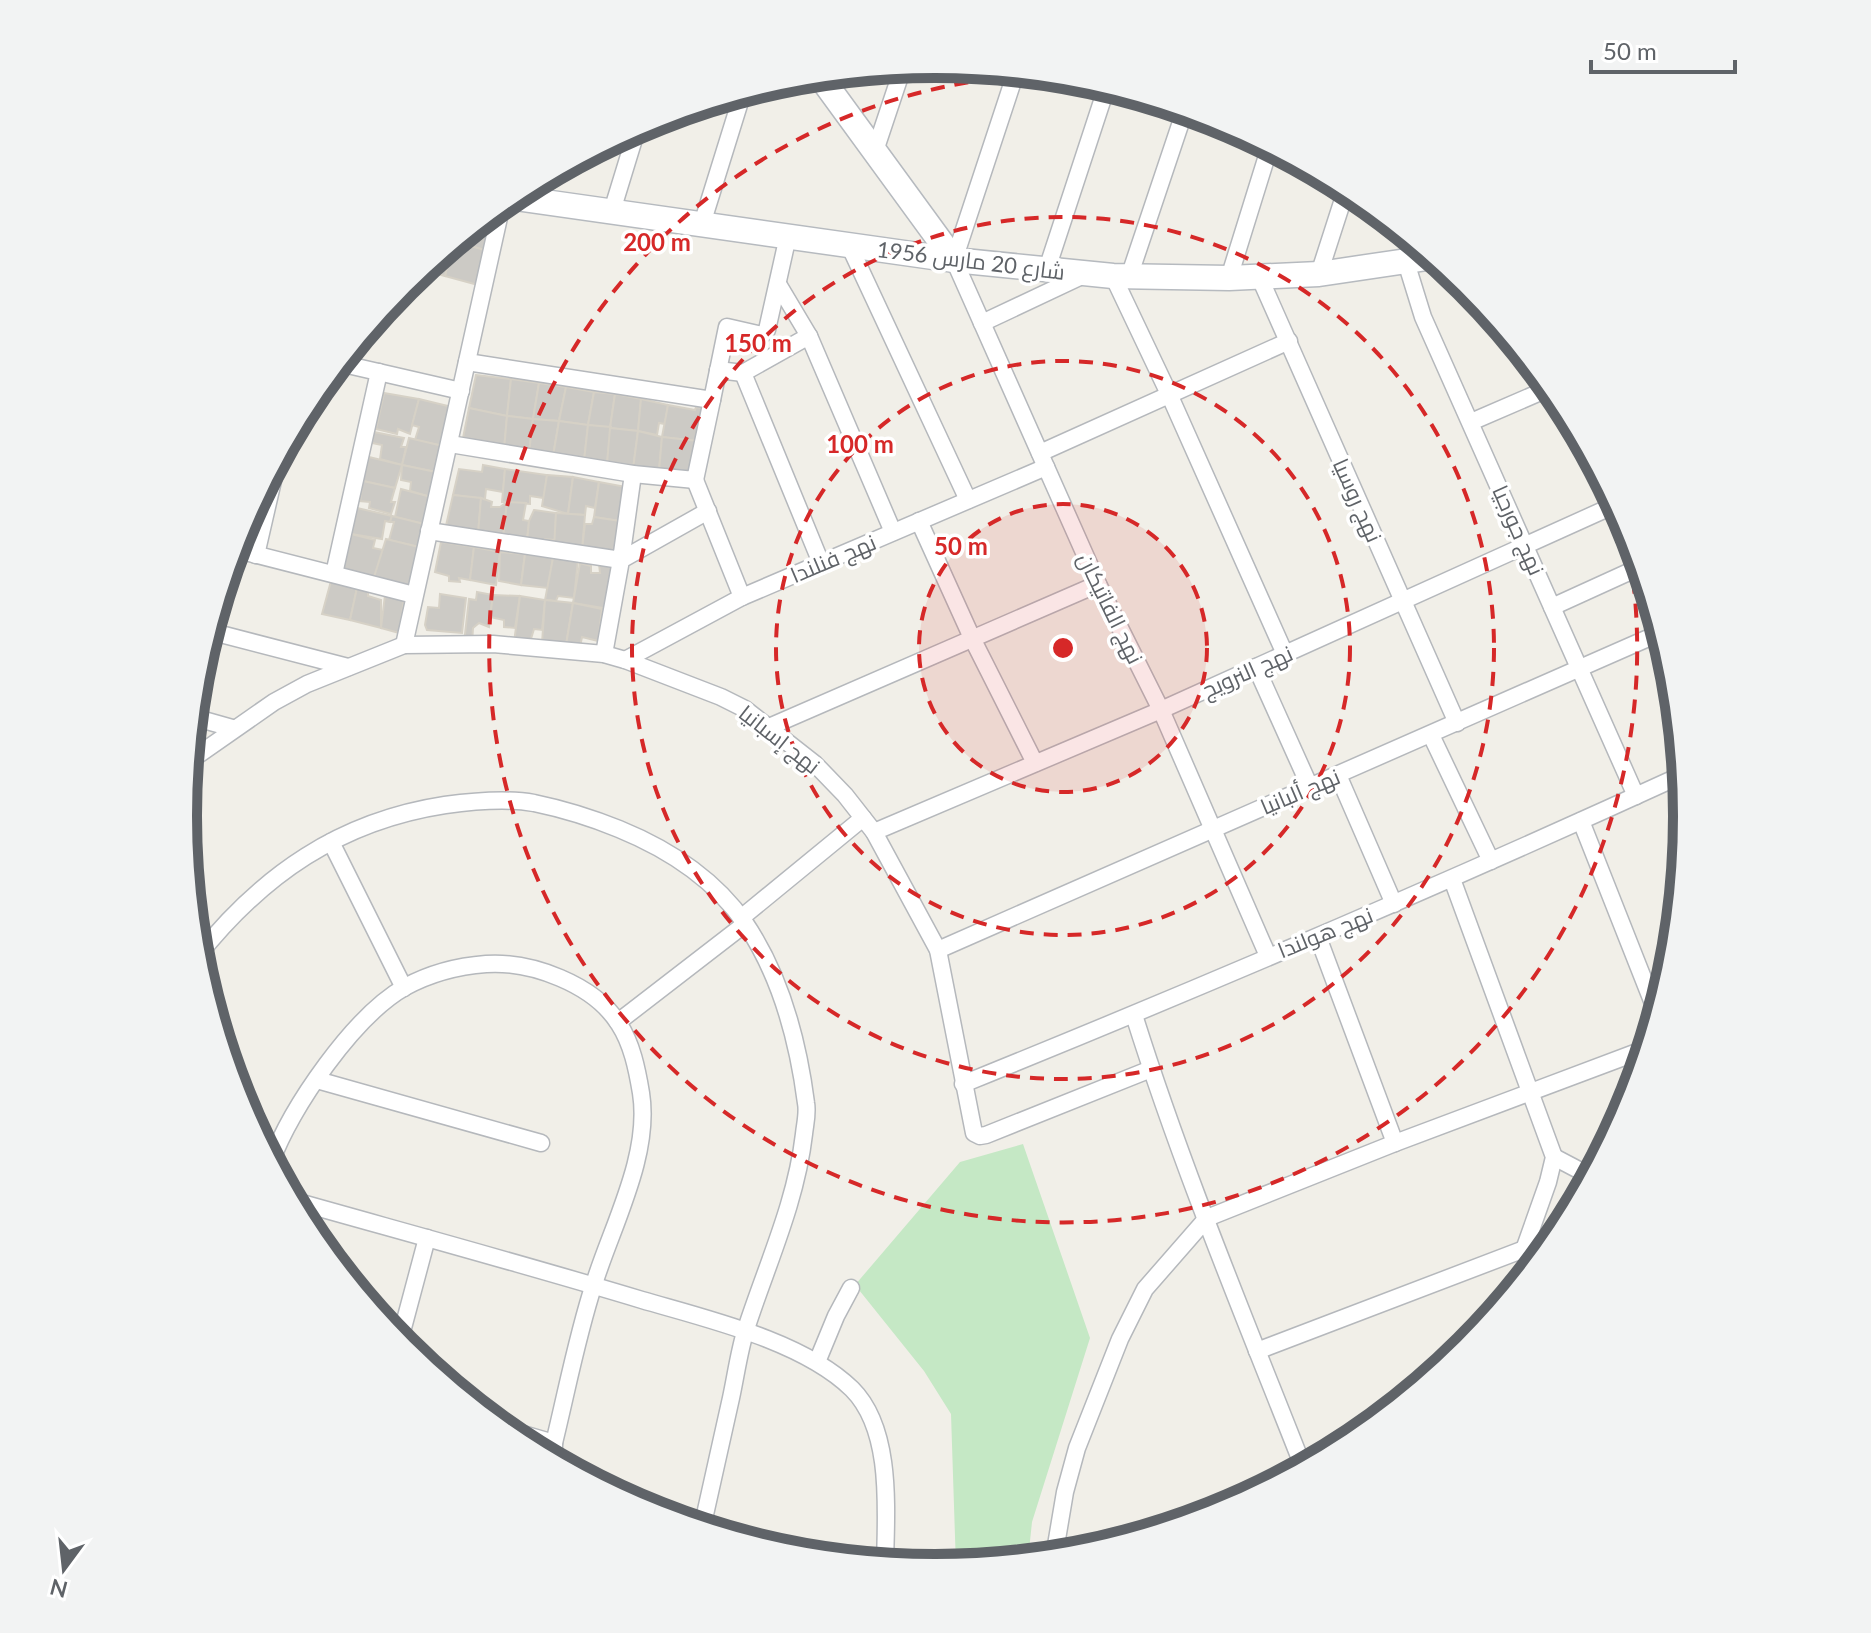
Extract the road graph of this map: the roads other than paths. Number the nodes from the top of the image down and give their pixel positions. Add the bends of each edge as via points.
1 (899, 80) edge
2 (1013, 82) edge
3 (827, 86) edge
4 (1103, 97) edge
5 (739, 104) edge
6 (1181, 120) edge
7 (633, 143) edge
8 (874, 154) junction
9 (1267, 157) edge
10 (536, 195) edge
11 (1343, 200) edge
12 (612, 211) junction
13 (498, 222) edge
14 (702, 224) junction
15 (788, 236) junction
16 (849, 245) junction
17 (1410, 251) edge
18 (954, 260) junction
19 (1047, 269) junction
20 (1088, 273) junction
21 (1319, 274) junction
22 (1121, 276) junction
23 (1259, 276) junction
24 (1229, 278) junction
25 (778, 284) junction
26 (982, 323) junction
27 (809, 336) junction
28 (1289, 341) junction
29 (467, 362) junction
30 (351, 366) edge
31 (718, 370) junction
32 (379, 372) junction
33 (743, 373) junction
34 (461, 391) junction
35 (1540, 392) edge
36 (1169, 394) junction
37 (712, 400) junction
38 (1471, 422) junction
39 (450, 444) junction
40 (1043, 460) junction
41 (633, 474) junction
42 (695, 480) junction
43 (269, 499) edge
44 (968, 500) junction
45 (1607, 509) edge
46 (708, 511) junction
47 (919, 521) junction
48 (429, 531) junction
49 (893, 532) junction
50 (1526, 545) junction
51 (246, 552) edge
52 (256, 555) junction
53 (621, 560) junction
54 (821, 563) junction
55 (1632, 571) edge
56 (334, 574) junction
57 (1098, 584) junction
58 (414, 595) junction
59 (742, 597) junction
60 (1404, 602) junction
61 (1552, 607) junction
62 (220, 634) edge
63 (1652, 636) edge
64 (972, 638) junction
65 (404, 645) junction
66 (604, 654) junction
67 (1285, 654) junction
68 (625, 660) junction
69 (348, 667) junction
70 (1256, 667) junction
71 (1579, 668) junction
72 (1161, 710) junction
73 (203, 720) edge
74 (1457, 723) junction
75 (769, 727) junction
76 (232, 728) junction
77 (1431, 735) junction
78 (200, 753) edge
79 (1035, 763) junction
80 (1338, 775) junction
81 (1672, 779) edge
82 (1310, 787) junction
83 (1636, 796) junction
84 (863, 818) junction
85 (1581, 821) junction
86 (1213, 827) junction
87 (874, 832) junction
88 (331, 842) junction
89 (1491, 861) junction
90 (1452, 879) junction
91 (1394, 904) junction
92 (743, 921) junction
93 (1318, 937) junction
94 (208, 945) edge
95 (938, 950) junction
96 (1268, 956) junction
97 (404, 988) junction
98 (1651, 999) edge
99 (1134, 1015) junction
100 (618, 1022) junction
101 (1635, 1053) edge
102 (1151, 1069) junction
103 (317, 1080) junction
104 (963, 1084) junction
105 (1531, 1093) junction
106 (541, 1143) dead end
107 (1395, 1143) junction
108 (276, 1148) edge
109 (1554, 1157) junction
110 (1582, 1172) edge
111 (307, 1205) edge
112 (1207, 1218) junction
113 (427, 1238) junction
114 (1538, 1243) edge
115 (1525, 1247) junction
116 (593, 1285) junction
117 (851, 1288) dead end
118 (403, 1328) edge
119 (746, 1331) junction
120 (1257, 1351) junction
121 (817, 1362) junction
122 (536, 1438) edge
123 (554, 1443) junction
124 (554, 1449) edge
125 (1300, 1459) edge
126 (704, 1518) edge
127 (1056, 1545) edge
128 (885, 1553) edge

1 - 8 street
2 - 18 street
3 - 8 street
4 - 19 street
5 - 14 street
6 - 22 street
7 - 12 street
8 - 18 street
9 - 24 street
10 - 12 street, شارع 20 مارس 1956
11 - 21 street
12 - 14 street, شارع 20 مارس 1956
13 - 29 street
14 - 15 street, شارع 20 مارس 1956
15 - 16 street, شارع 20 مارس 1956
15 - 25 street
16 - 18 street, شارع 20 مارس 1956
16 - 44 street
17 - 21 street, شارع 20 مارس 1956
17 - 38 street, نهج جورجيا via 1423,317
18 - 19 street, شارع 20 مارس 1956
18 - 26 street, نهج الفاتيكان
19 - 20 street, شارع 20 مارس 1956
20 - 22 street, شارع 20 مارس 1956
20 - 26 street
21 - 23 street, شارع 20 مارس 1956
22 - 24 street, شارع 20 مارس 1956
22 - 36 street
23 - 24 street, شارع 20 مارس 1956
23 - 28 street, نهج روسيا
25 - 27 street
25 - 31 street via 765,333 727,327
26 - 40 street, نهج الفاتيكان
27 - 33 street
27 - 49 street
28 - 36 street, نهج فنلندا
28 - 60 street, نهج روسيا
29 - 34 street
29 - 37 street
30 - 32 street
31 - 33 street
31 - 37 street
32 - 34 street
32 - 56 street
33 - 54 street
34 - 39 street
35 - 38 street
36 - 40 street, نهج فنلندا
36 - 67 street
37 - 42 street
38 - 50 street, نهج جورجيا
39 - 41 street
39 - 48 street
40 - 44 street, نهج فنلندا
40 - 57 street, نهج الفاتيكان
41 - 42 street
41 - 53 street
42 - 46 street
43 - 52 street
44 - 47 street, نهج فنلندا
45 - 50 street, نهج النرويج
46 - 53 street
46 - 59 street
47 - 49 street, نهج فنلندا
47 - 64 street
48 - 53 street
48 - 58 street
49 - 54 street, نهج فنلندا
50 - 60 street, نهج النرويج
50 - 61 street, نهج جورجيا
51 - 52 street
52 - 56 street
53 - 66 street
54 - 59 street, نهج فنلندا
55 - 61 street
56 - 58 street
57 - 64 street
57 - 72 street, نهج الفاتيكان
58 - 65 street
59 - 68 street, نهج فنلندا
60 - 67 street, نهج النرويج
60 - 74 street, نهج روسيا
61 - 71 street, نهج جورجيا
62 - 69 street
63 - 71 street, نهج ألبانيا
64 - 75 street
64 - 79 street
65 - 66 street, نهج إسبانيا via 493,644
65 - 69 street, نهج إسبانيا
66 - 68 street, نهج إسبانيا
67 - 70 street, نهج النرويج
68 - 75 street, نهج إسبانيا via 721,697
69 - 76 street, نهج إسبانيا
70 - 72 street, نهج النرويج
70 - 82 street
71 - 74 street, نهج ألبانيا
71 - 83 street, نهج جورجيا
72 - 79 street, نهج النرويج
72 - 86 street, نهج الفاتيكان
73 - 76 street
74 - 77 street, نهج ألبانيا
75 - 84 street, نهج إسبانيا via 815,764
76 - 78 street, نهج إسبانيا
77 - 80 street, نهج ألبانيا
77 - 89 street
79 - 87 street, نهج النرويج
80 - 82 street, نهج ألبانيا
80 - 91 street
81 - 83 street, نهج هولندا
82 - 86 street, نهج ألبانيا
83 - 85 street, نهج هولندا
84 - 87 street, نهج إسبانيا
84 - 92 street
85 - 89 street, نهج هولندا
85 - 98 street
86 - 95 street, نهج ألبانيا
86 - 96 street, نهج الفاتيكان
87 - 95 street, نهج إسبانيا
88 - 92 street via 419,809 475,801 532,803 592,818 649,841 690,868
88 - 94 street via 284,870
88 - 97 street
89 - 90 street, نهج هولندا
90 - 91 street, نهج هولندا
90 - 105 street
91 - 93 street, نهج هولندا
92 - 100 street
92 - 119 street via 773,977 794,1033 807,1107 801,1163
93 - 96 street, نهج هولندا
93 - 107 street
95 - 104 street, نهج إسبانيا
96 - 99 street, نهج هولندا
97 - 100 street via 456,969 519,966 575,986
97 - 103 street via 355,1030
99 - 102 street
99 - 104 street, نهج هولندا
100 - 116 street via 637,1071 643,1122 631,1176
101 - 105 street
102 - 104 street, نهج إسبانيا via 980,1136 971,1126
102 - 112 street
103 - 106 street
103 - 108 street
105 - 107 street
105 - 109 street
107 - 112 street
109 - 110 street
109 - 115 street
111 - 113 street
112 - 120 street
112 - 127 street via 1145,1289 1120,1339 1077,1448
113 - 116 street
113 - 118 street
114 - 115 street
115 - 120 street
116 - 119 street
116 - 123 street
117 - 121 street
119 - 121 street
119 - 126 street
120 - 125 street
121 - 128 street via 854,1390 871,1420 883,1460
122 - 123 street
123 - 124 street

